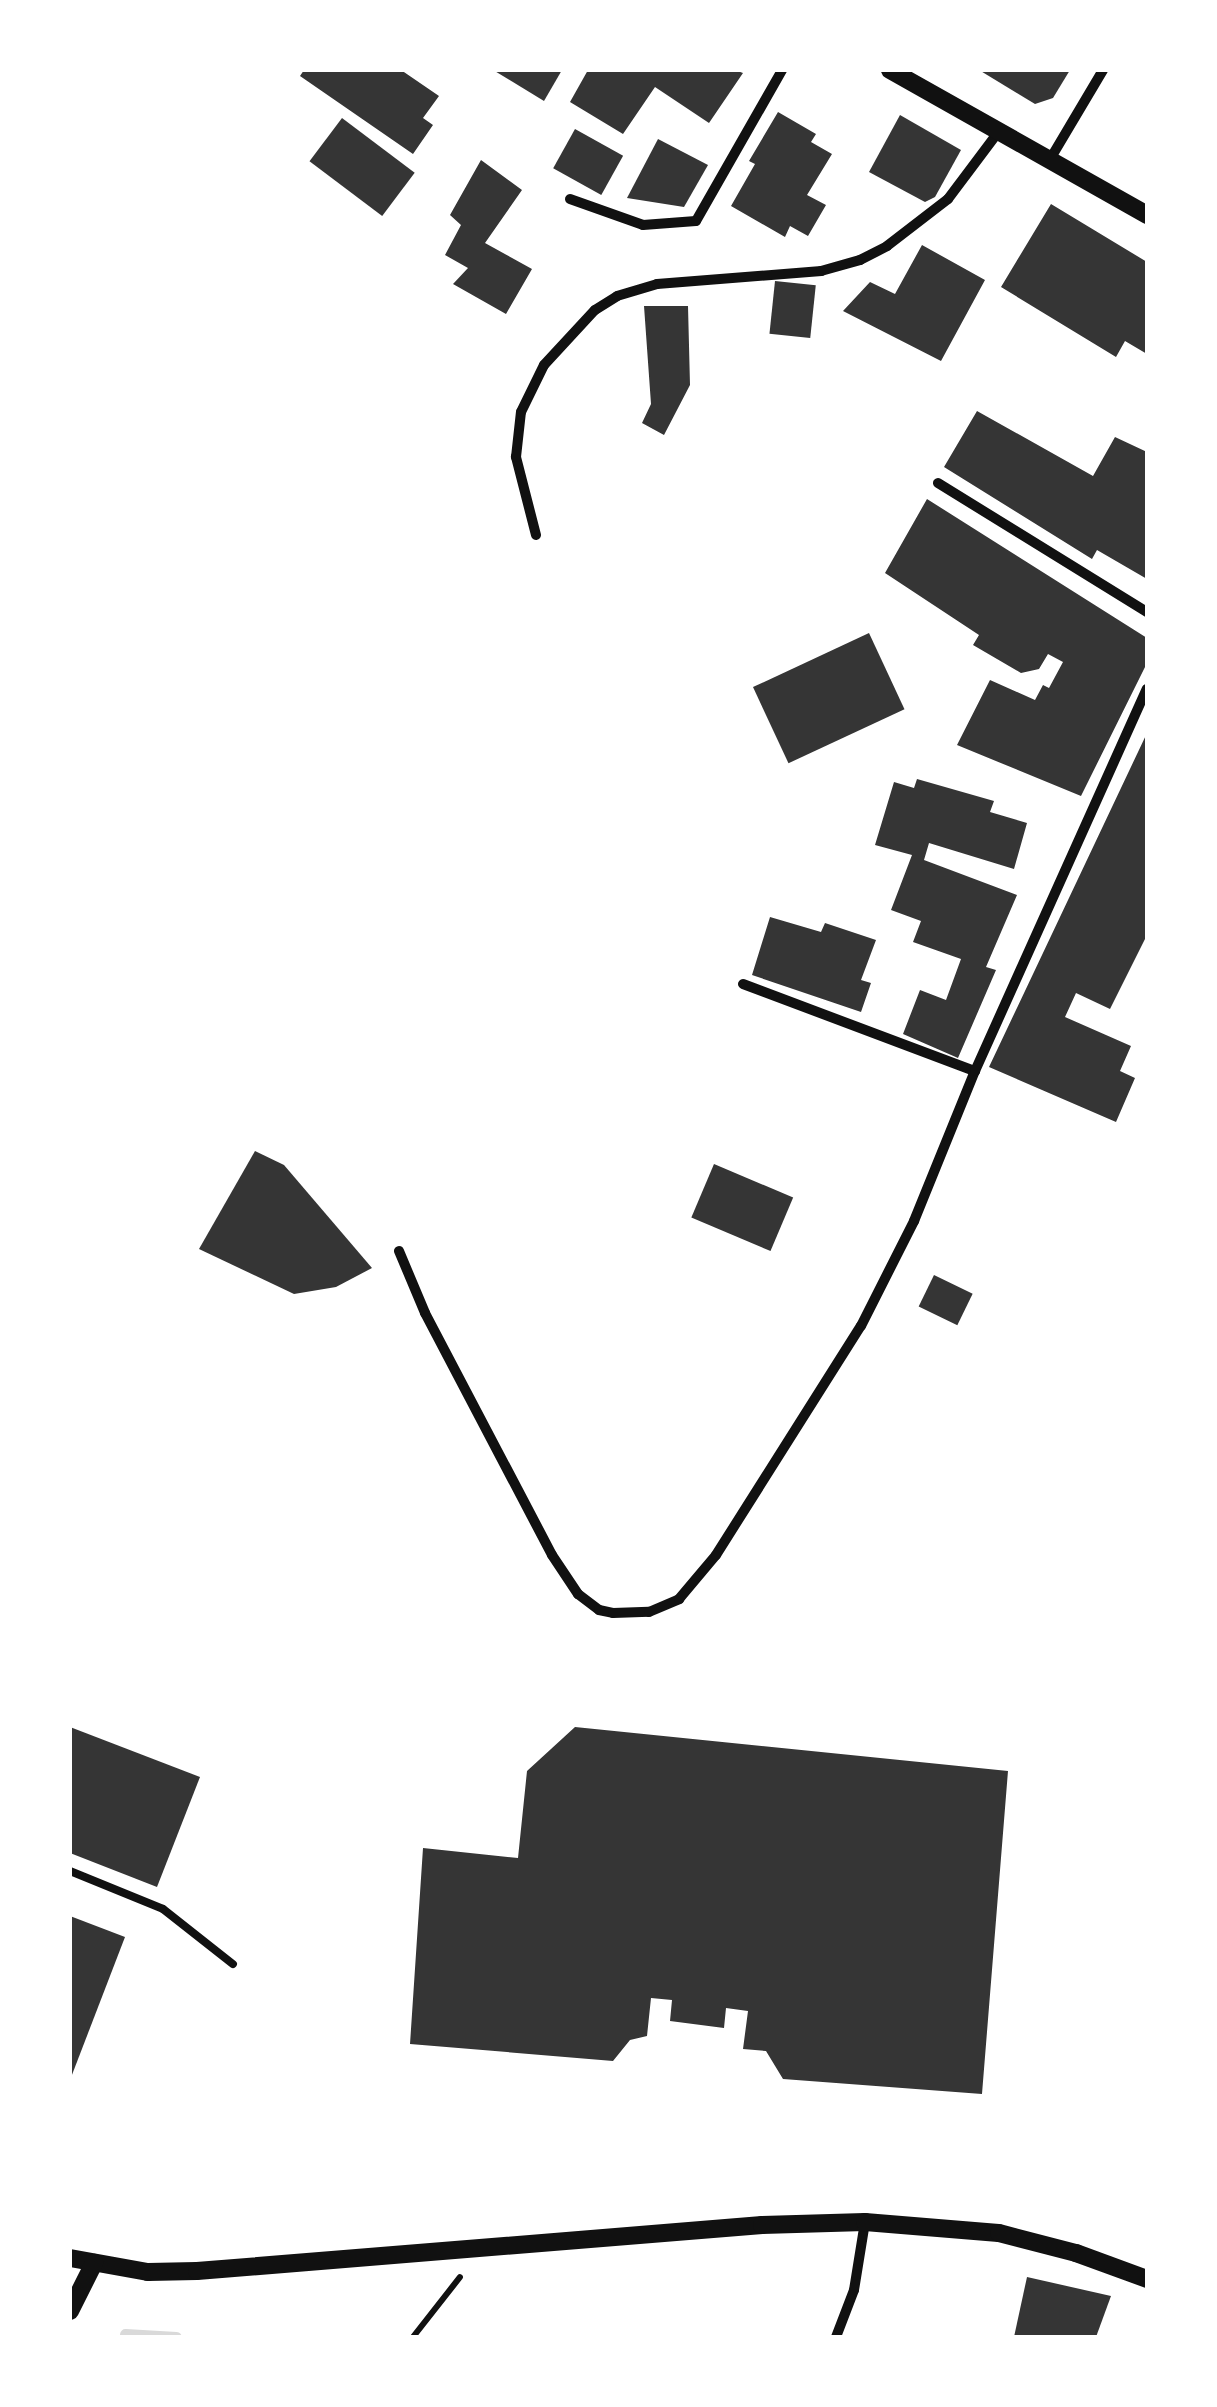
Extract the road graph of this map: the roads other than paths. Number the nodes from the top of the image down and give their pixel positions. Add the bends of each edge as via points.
1 (782, 70) edge
2 (890, 70) edge
3 (1103, 70) edge
4 (999, 132) junction
5 (1049, 161) junction
6 (570, 199) dead end
7 (1147, 215) edge
8 (938, 483) dead end
9 (536, 535) dead end
10 (1147, 612) edge
11 (1147, 689) edge
12 (743, 984) dead end
13 (974, 1071) junction
14 (399, 1251) dead end
15 (70, 1871) edge
16 (232, 1964) dead end
17 (866, 2222) junction
18 (70, 2258) edge
19 (94, 2263) junction
20 (1147, 2280) edge
21 (70, 2310) edge
22 (836, 2337) edge

1 - 6 street via 696,220 643,226
2 - 4 street
3 - 5 street
4 - 5 street
4 - 9 street via 948,199 860,260 820,272 657,284 595,310 544,365 521,412 516,458
5 - 7 street
8 - 10 street
11 - 13 street
12 - 13 street
13 - 14 street via 914,1221 862,1326 703,1573 679,1599 650,1612 599,1610 567,1579 425,1313
15 - 16 lane via 164,1909
17 - 19 street via 197,2271
17 - 20 street via 999,2234
17 - 22 street via 854,2290
18 - 19 street
19 - 21 street

